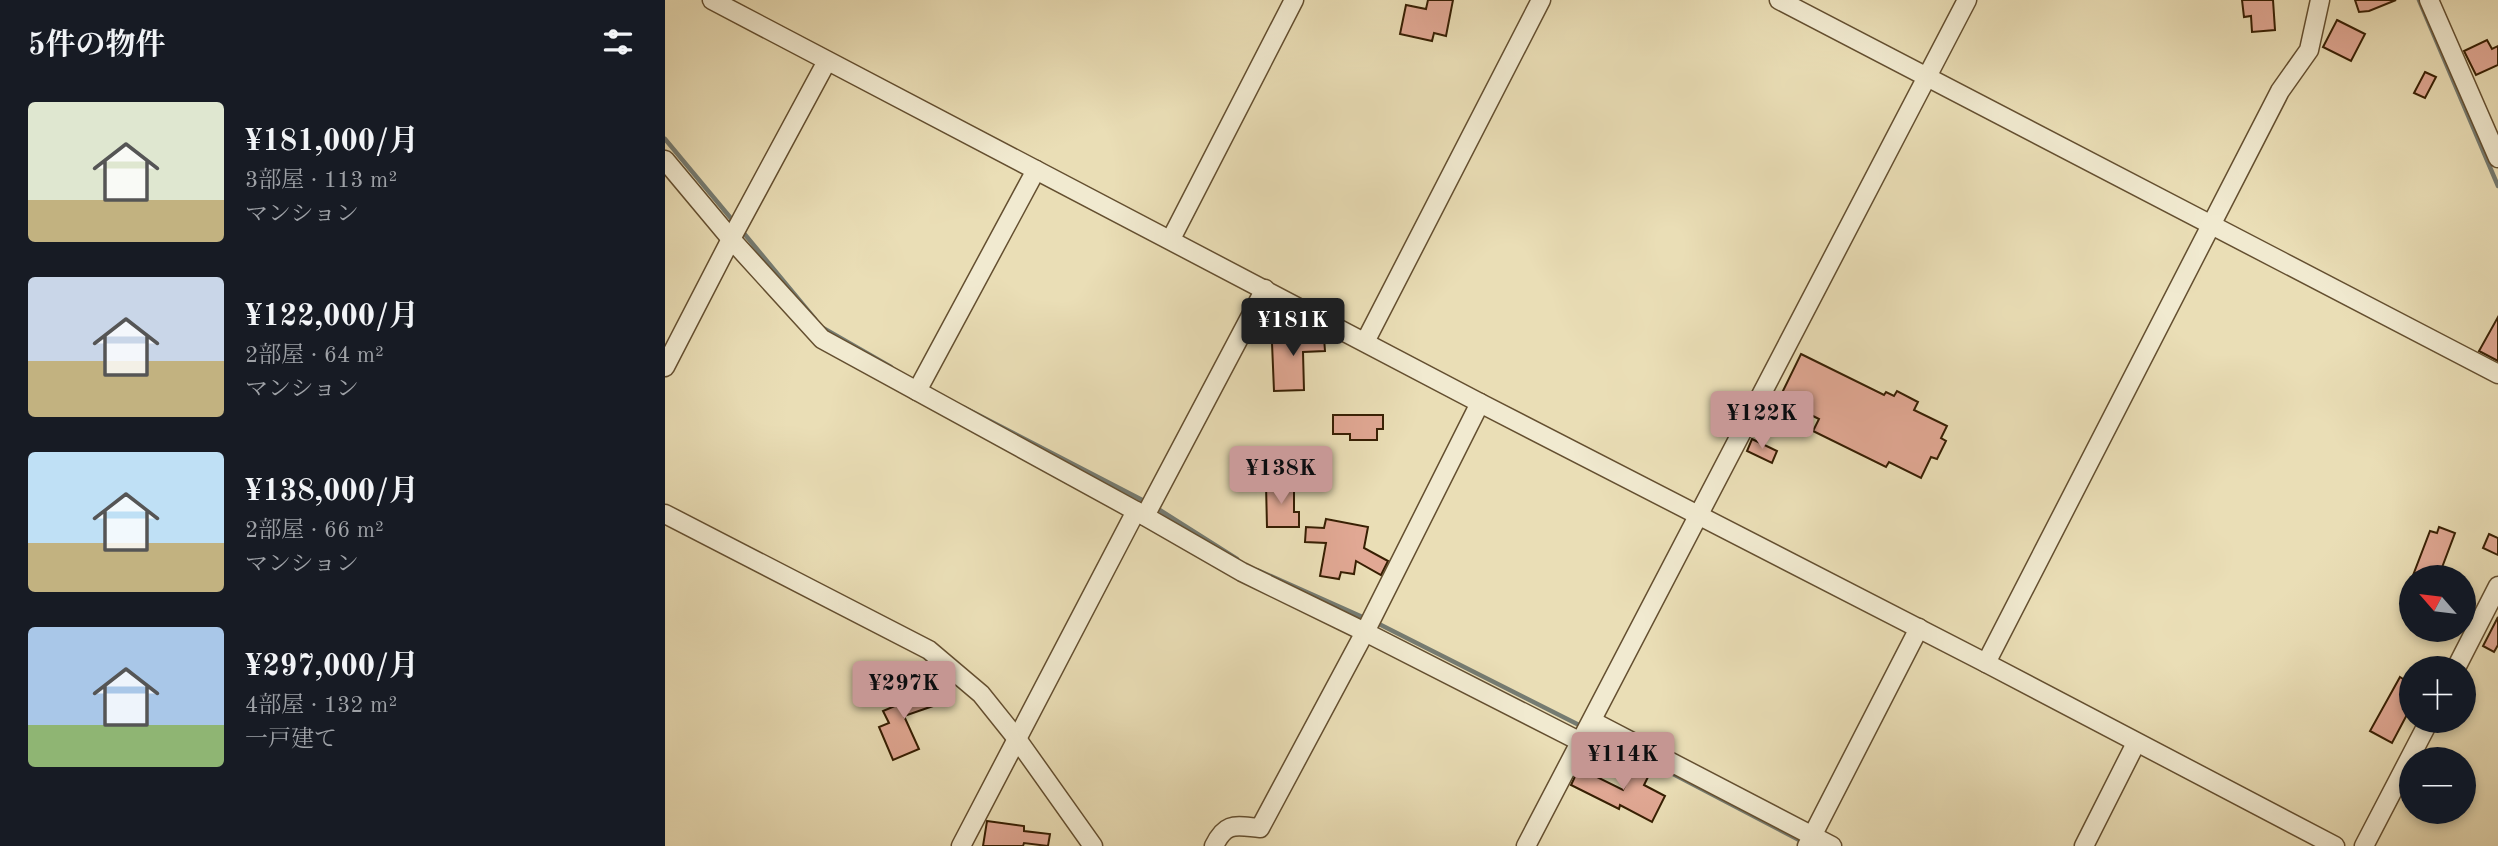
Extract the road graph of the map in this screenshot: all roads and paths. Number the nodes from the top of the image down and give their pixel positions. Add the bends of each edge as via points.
1 (1294, 0) edge
2 (1541, 0) edge
3 (1779, 0) edge
4 (1967, 0) edge
5 (2320, 0) edge
6 (2429, 0) edge
7 (714, 1) edge
8 (827, 61) junction
9 (1928, 78) junction
10 (2498, 158) edge
11 (665, 160) edge
12 (1036, 170) junction
13 (2211, 225) junction
14 (1167, 238) junction
15 (730, 239) junction
16 (1265, 289) junction
17 (1365, 342) junction
18 (665, 367) edge
19 (2498, 374) edge
20 (917, 391) junction
21 (1480, 403) junction
22 (1141, 513) junction
23 (665, 514) edge
24 (1700, 516) junction
25 (2498, 586) edge
26 (1919, 628) junction
27 (1365, 632) junction
28 (2462, 656) edge
29 (1986, 663) junction
30 (1592, 721) junction
31 (2422, 733) edge
32 (1017, 739) junction
33 (1581, 742) junction
34 (2136, 743) junction
35 (1809, 841) edge
36 (961, 846) edge
37 (1093, 846) edge
38 (1215, 846) edge
39 (1526, 846) edge
40 (1832, 846) edge
41 (2084, 846) edge
42 (2335, 846) edge
43 (2364, 846) edge

1 - 14 street via 1172,237
2 - 17 street
3 - 9 street
4 - 9 street
5 - 13 street via 2309,50 2280,91
6 - 10 street
7 - 8 street
8 - 12 street
8 - 15 street
9 - 13 street
9 - 24 street
11 - 15 street
12 - 14 street
12 - 20 street
13 - 19 street
13 - 29 street
14 - 16 street
15 - 18 street
15 - 20 street via 822,339
16 - 17 street
16 - 22 street
17 - 21 street
20 - 22 street
21 - 24 street
21 - 27 street
22 - 27 street via 1242,572
22 - 32 street
23 - 32 street via 929,650 981,694
24 - 26 street
24 - 30 street
25 - 28 street
26 - 29 street
26 - 35 street
27 - 33 street
27 - 38 street via 1260,828 1233,826 1221,832
29 - 34 street
30 - 33 street
30 - 35 street
31 - 43 street
32 - 36 street
32 - 37 street
33 - 39 street
34 - 41 street
34 - 42 street
35 - 40 street

